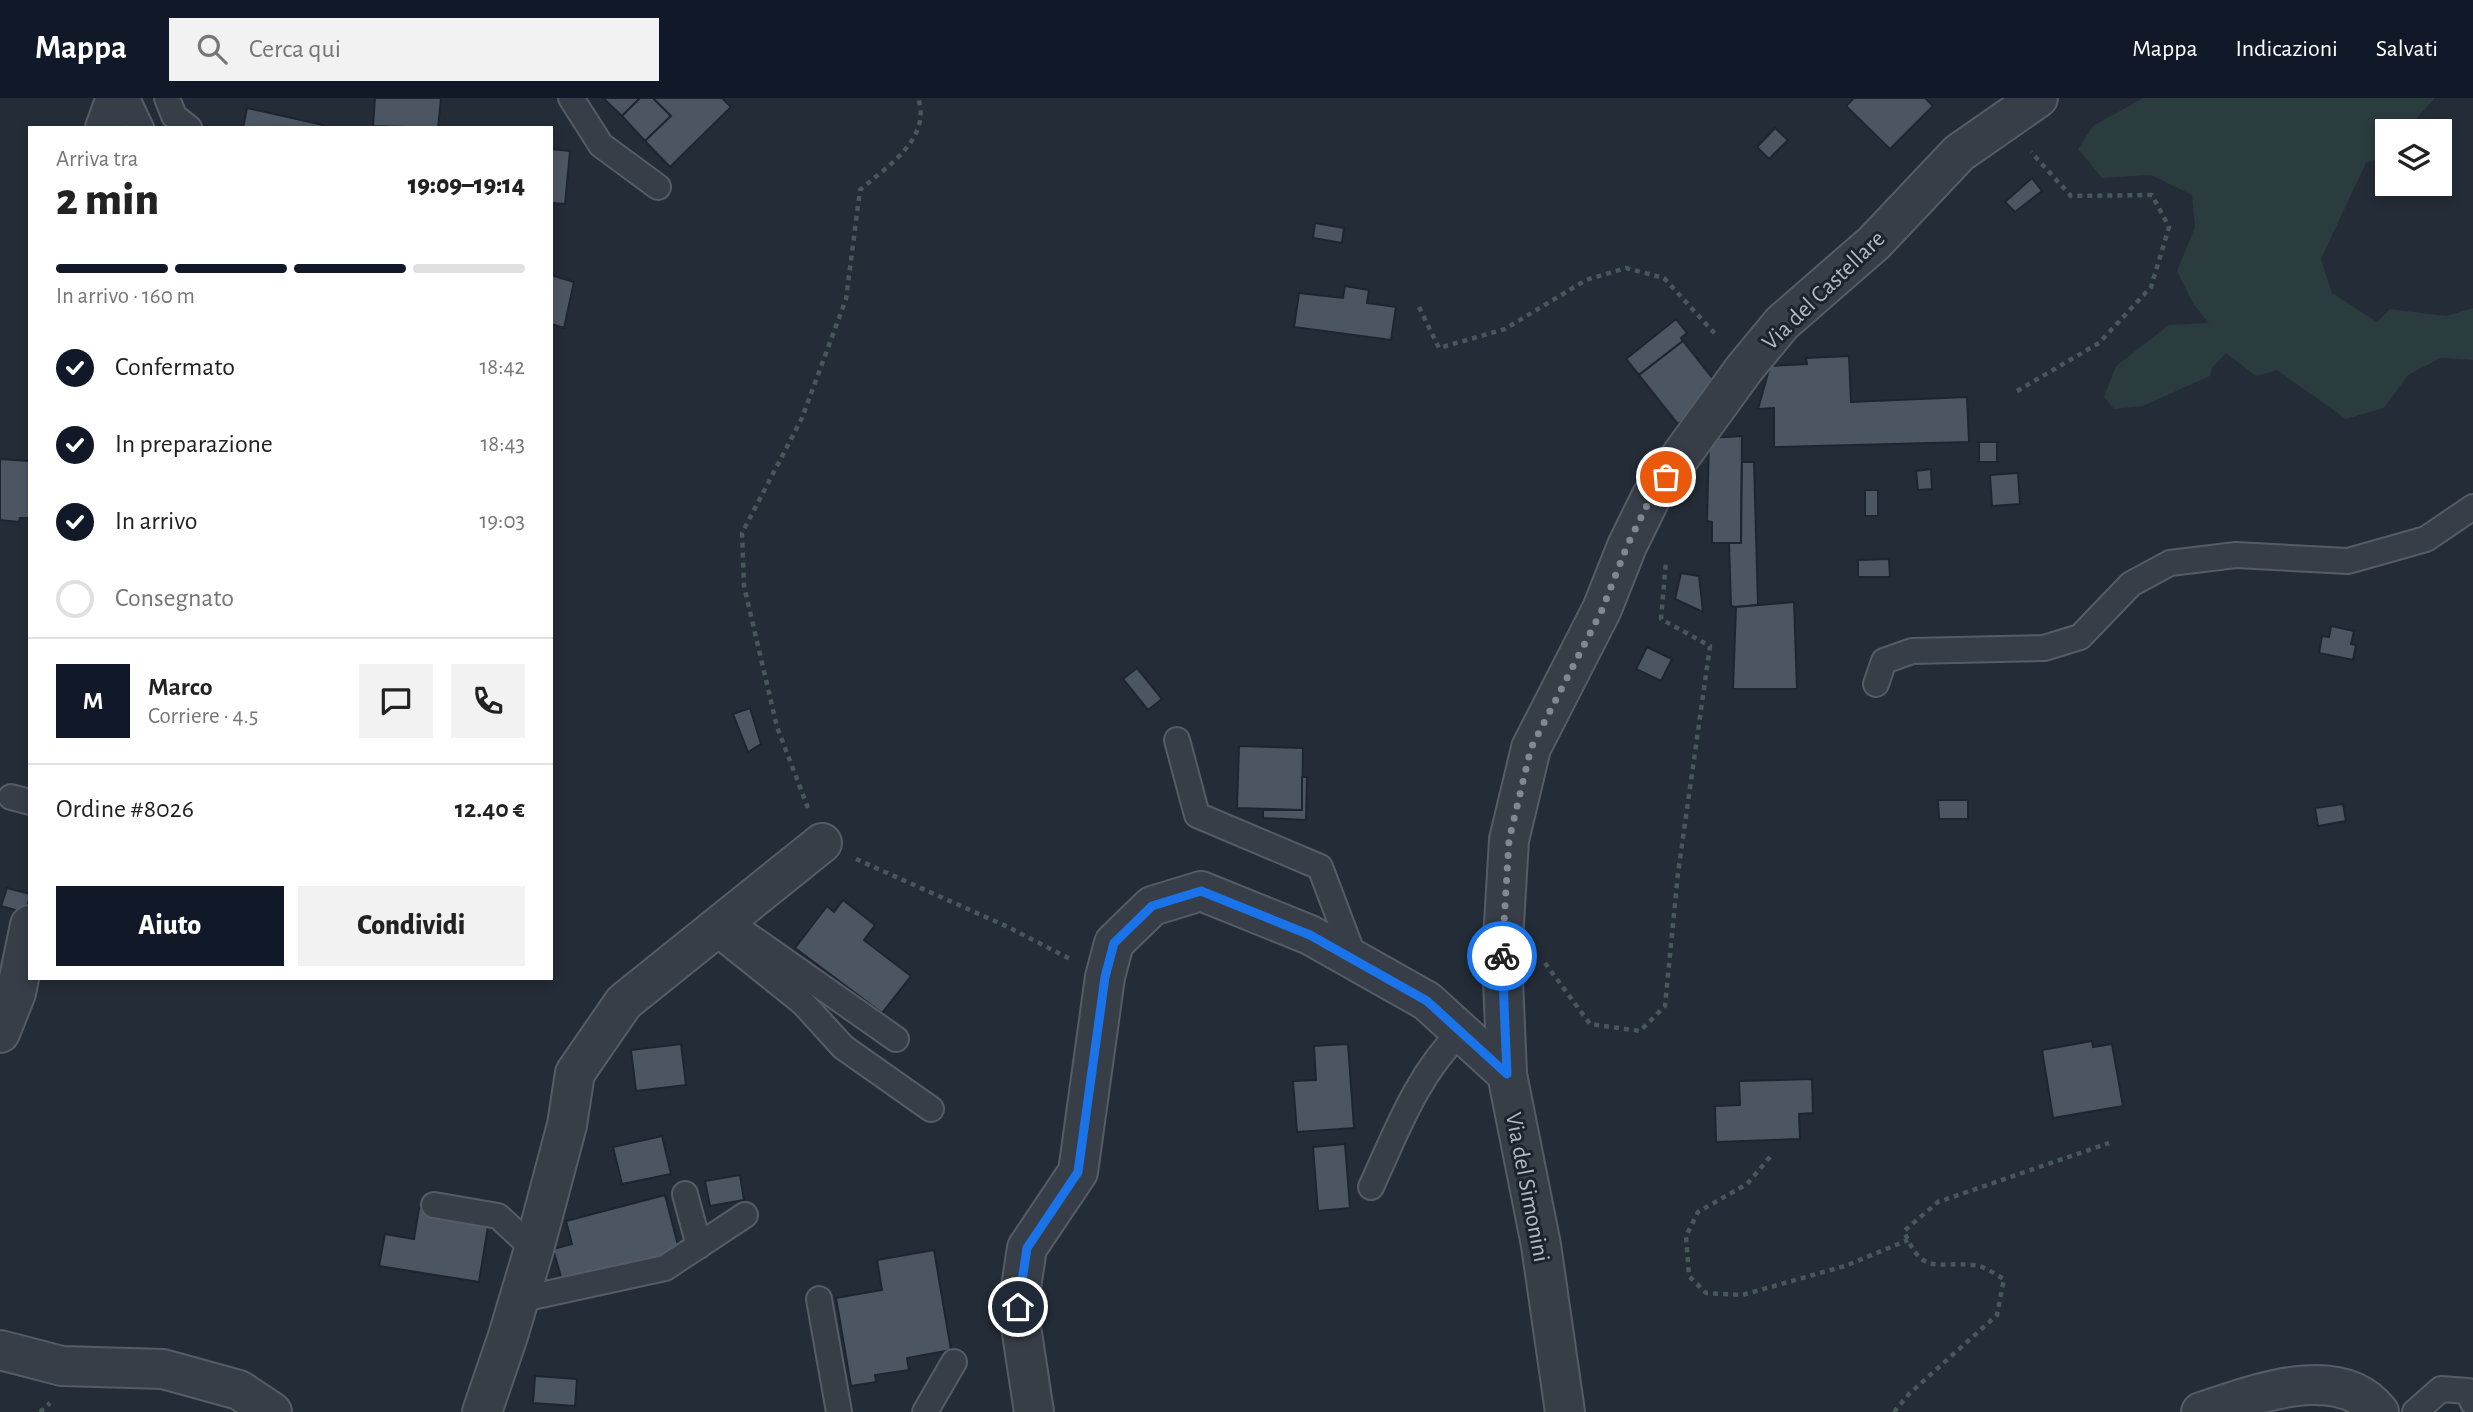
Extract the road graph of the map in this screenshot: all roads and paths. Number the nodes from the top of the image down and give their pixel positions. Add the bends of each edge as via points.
1 (116, 98) edge
2 (127, 98) edge
3 (167, 98) edge
4 (571, 98) edge
5 (918, 98) edge
6 (2038, 98) edge
7 (2005, 121) junction
8 (106, 126) edge
9 (140, 126) edge
10 (186, 126) edge
11 (658, 187) dead end
12 (1419, 307) dead end
13 (1744, 369) junction
14 (2017, 391) dead end
15 (2473, 507) edge
16 (1667, 552) dead end
17 (1876, 684) dead end
18 (1177, 740) dead end
19 (822, 844) junction
20 (719, 925) junction
21 (28, 935) edge
22 (1543, 953) dead end
23 (1355, 960) junction
24 (1105, 977) junction
25 (1461, 1032) junction
26 (0, 1033) edge
27 (896, 1039) dead end
28 (1507, 1074) junction
29 (931, 1109) dead end
30 (2109, 1143) dead end
31 (1770, 1157) dead end
32 (1371, 1187) dead end
33 (685, 1194) dead end
34 (434, 1205) dead end
35 (745, 1215) dead end
36 (1908, 1240) junction
37 (699, 1246) junction
38 (534, 1249) junction
39 (819, 1299) dead end
40 (518, 1300) junction
41 (0, 1350) edge
42 (954, 1362) dead end
43 (2473, 1403) edge
44 (272, 1412) edge
45 (482, 1412) edge
46 (839, 1412) edge
47 (925, 1412) edge
48 (1034, 1412) edge
49 (1565, 1412) edge
50 (1894, 1412) edge
51 (2201, 1412) edge
52 (2379, 1412) edge
53 (2415, 1412) edge

1 - 8 street
2 - 9 lane
3 - 10 lane via 174,116
4 - 11 lane via 601,145
5 - 19 path via 922,111 916,139 860,190 846,299 802,418 742,533 744,586 777,727
6 - 7 street, Via del Castellare
7 - 13 street, Via del Castellare via 1959,153 1874,243 1782,323
7 - 14 path via 2071,196 2152,195 2169,227 2151,287 2108,334
12 - 13 path via 1439,348 1505,329 1586,280 1626,268 1664,278
13 - 28 street, Via del Castellare via 1651,497 1602,610 1531,748 1509,840 1502,957
15 - 17 lane via 2426,539 2348,561 2236,555 2170,562 2131,584 2080,636 2044,648 1912,651 1884,661
16 - 22 path via 1661,619 1710,646 1678,873 1665,1006 1640,1031 1590,1024 1545,966
18 - 23 lane via 1198,815 1320,867
19 - 20 street
19 - 24 path via 1008,927
20 - 27 lane
20 - 29 lane via 843,1047
20 - 38 street via 624,1002 575,1073 567,1125
21 - 26 street via 16,993
23 - 24 street via 1310,935 1201,891 1152,906 1114,943
23 - 25 street via 1427,1001
24 - 48 street via 1078,1172 1027,1248 1025,1260 1018,1307
25 - 28 street
25 - 32 lane via 1440,1052 1414,1094
28 - 49 street, Via del Simonini via 1541,1245
30 - 36 path via 1938,1202 1904,1231
31 - 36 path via 1747,1184 1698,1212 1686,1236 1689,1276 1706,1293 1742,1295 1845,1266
33 - 37 lane
34 - 38 lane via 498,1216
35 - 37 lane
36 - 50 path via 1912,1250 1935,1266 1977,1265 2004,1279 1997,1315
37 - 40 lane via 665,1268
38 - 40 street
39 - 46 lane
40 - 45 street
41 - 44 street via 62,1366 163,1369 239,1390
42 - 47 lane
43 - 53 lane via 2468,1391 2441,1389
51 - 52 street via 2276,1388 2342,1386

